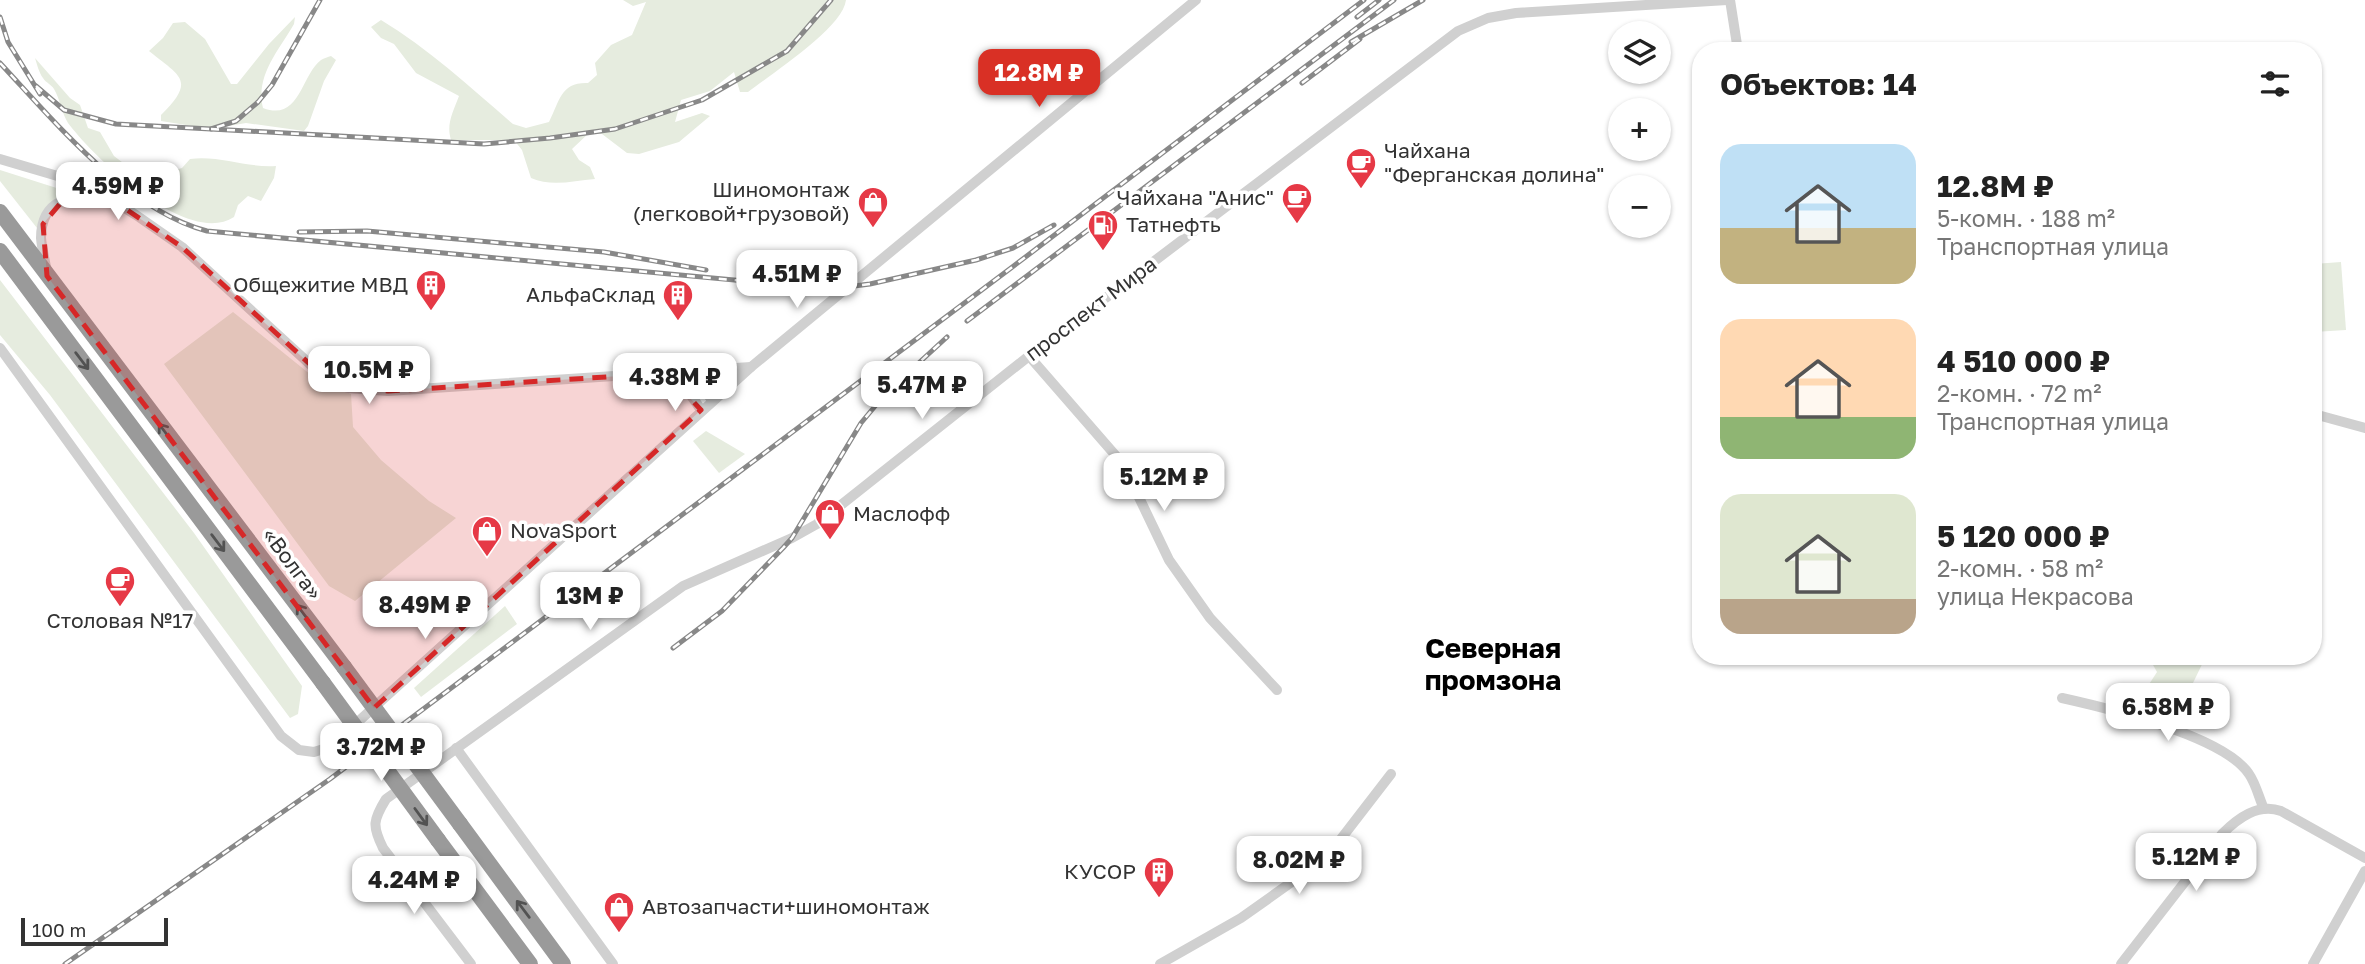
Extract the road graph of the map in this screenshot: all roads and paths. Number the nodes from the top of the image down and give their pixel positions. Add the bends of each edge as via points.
1 (1196, 0) edge
2 (1729, 0) edge
3 (1736, 42) edge
4 (0, 159) edge
5 (111, 199) junction
6 (0, 212) edge
7 (0, 251) edge
8 (0, 264) edge
9 (47, 276) junction
10 (19, 277) junction
11 (0, 348) edge
12 (1029, 356) junction
13 (751, 367) junction
14 (667, 373) junction
15 (687, 373) junction
16 (712, 401) junction
17 (701, 410) junction
18 (2322, 416) edge
19 (2365, 428) edge
20 (1277, 690) dead end
21 (2062, 698) dead end
22 (456, 748) junction
23 (1391, 774) dead end
24 (2264, 809) junction
25 (2365, 858) edge
26 (2365, 870) edge
27 (471, 964) edge
28 (530, 964) edge
29 (563, 964) edge
30 (612, 964) edge
31 (1160, 964) edge
32 (2121, 964) edge
33 (2313, 964) edge

1 - 13 street
2 - 3 street
2 - 12 street, проспект Мира via 1516,13 1488,18 1458,31
4 - 5 street via 88,185
5 - 9 street via 74,196 48,212 41,236
5 - 14 street via 182,247 324,377 348,388 388,391
6 - 9 highway, «Волга»
7 - 10 highway
8 - 10 street
29 -> 9 highway, «Волга», bridge
10 -> 28 highway, bridge
11 - 17 street via 281,736 299,750 314,752 330,747
12 - 20 street via 1123,464 1169,560 1210,618
12 - 22 street, проспект Мира via 817,524 683,586
13 - 15 street
13 - 16 street
14 - 15 street
14 - 17 street
15 - 16 street via 701,383
16 - 17 street
18 - 19 street
21 - 24 street via 2179,730 2229,756 2249,773
22 - 27 street, проспект Мира via 386,799 374,828 383,848
22 - 30 street
23 - 31 street via 1327,857 1241,918
24 - 25 street via 2281,811
24 - 32 street via 2236,820 2222,834
26 - 33 street

